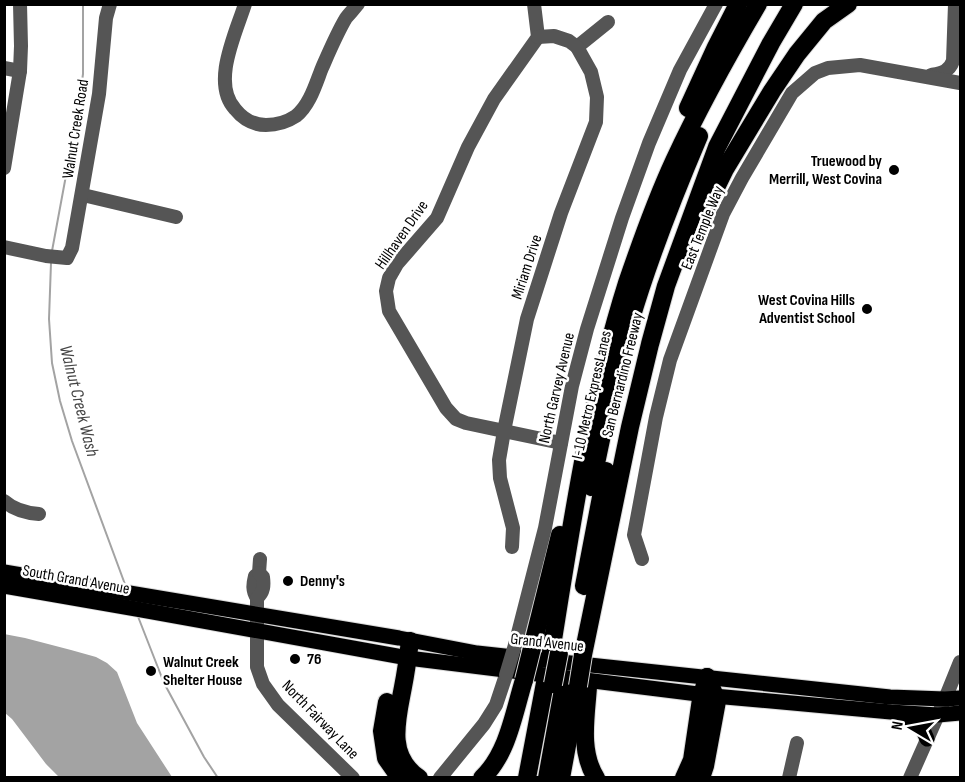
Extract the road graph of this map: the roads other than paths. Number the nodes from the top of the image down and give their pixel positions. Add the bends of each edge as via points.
1 (20, 4) edge
2 (110, 4) edge
3 (245, 4) edge
4 (358, 4) edge
5 (534, 4) edge
6 (716, 4) edge
7 (738, 4) edge
8 (758, 4) edge
9 (794, 4) edge
10 (848, 4) edge
11 (955, 4) edge
12 (608, 22) dead end
13 (538, 37) junction
14 (738, 39) junction
15 (577, 47) junction
16 (765, 54) junction
17 (4, 68) edge
18 (20, 71) junction
19 (923, 76) junction
20 (960, 83) edge
21 (674, 161) junction
22 (5, 167) edge
23 (83, 195) junction
24 (176, 217) dead end
25 (4, 247) edge
26 (666, 286) junction
27 (504, 431) junction
28 (561, 443) junction
29 (4, 501) edge
30 (575, 507) junction
31 (39, 514) dead end
32 (513, 547) dead end
33 (642, 559) dead end
34 (260, 566) dead end
35 (4, 572) edge
36 (4, 586) edge
37 (131, 601) junction
38 (256, 615) junction
39 (258, 632) junction
40 (524, 647) junction
41 (403, 648) junction
42 (571, 654) junction
43 (960, 663) edge
44 (515, 678) junction
45 (566, 685) junction
46 (708, 689) junction
47 (953, 698) edge
48 (891, 712) junction
49 (960, 713) edge
50 (938, 715) junction
51 (927, 739) junction
52 (797, 743) dead end
53 (353, 777) edge
54 (411, 777) edge
55 (440, 777) edge
56 (482, 777) edge
57 (527, 777) edge
58 (537, 777) edge
59 (547, 777) edge
60 (561, 777) edge
61 (596, 777) edge
62 (684, 777) edge
63 (701, 777) edge
64 (789, 777) edge
65 (910, 777) edge

1 - 18 street
2 - 23 street, Walnut Creek Road
3 - 4 street via 224,81 232,107 249,122 260,125 274,125 297,115 346,18
5 - 13 street
6 - 28 street, North Garvey Avenue via 680,70 622,218 587,329
7 - 21 highway via 683,119
8 - 14 highway, San Bernardino Freeway
9 - 16 highway, San Bernardino Freeway
10 - 26 highway via 824,21 772,91 725,169
11 - 19 street via 951,67 946,72
12 - 15 street
13 - 15 street via 554,36
13 - 27 street, Hillhaven Drive via 494,99 437,218 397,264 386,291 389,311 446,408 466,423
14 - 21 highway, San Bernardino Freeway
14 - 42 highway, I-10 Metro ExpressLanes via 736,64 677,189 629,324 576,569
15 - 27 street, Miriam Drive via 591,72 597,97 596,122 527,319
16 - 26 highway, San Bernardino Freeway via 717,147
16 - 42 highway, I-10 Metro ExpressLanes via 747,69 719,121 643,315 613,436
17 - 18 street
18 - 22 street
19 - 20 street, East Temple Way
19 - 33 street, East Temple Way via 860,64 828,68 815,73 792,93 772,125 723,214 670,360 634,535
21 - 30 highway, San Bernardino Freeway via 624,294
23 - 24 street
23 - 25 street, Walnut Creek Road via 72,248 56,257
26 - 42 highway, San Bernardino Freeway via 630,427 588,627
27 - 28 street, Hillhaven Drive
27 - 32 street, Miriam Drive via 500,478 513,528
28 - 40 street, North Garvey Avenue
29 - 31 street via 19,510
30 - 40 highway via 559,537
30 - 42 highway, San Bernardino Freeway
34 - 38 street, North Fairway Lane via 253,588
35 - 37 main road, South Grand Avenue
36 - 37 main road, South Grand Avenue
37 - 38 main road, Grand Avenue
37 - 39 main road, Grand Avenue
38 - 39 street, North Fairway Lane
38 - 41 main road, Grand Avenue
39 - 41 main road, Grand Avenue
39 - 53 street, North Fairway Lane via 257,667 263,684 278,705
40 - 44 highway, bridge
41 - 46 main road, Grand Avenue
41 - 54 highway via 382,731 386,758
42 - 45 highway
42 - 45 highway, San Bernardino Freeway
43 - 47 street
44 - 55 street via 484,724
44 - 56 highway via 503,748
45 - 57 highway, San Bernardino Freeway
45 - 58 highway
45 - 59 highway
45 - 60 highway, San Bernardino Freeway
45 - 61 highway
46 - 47 main road, Grand Avenue
46 - 48 main road, Grand Avenue
46 - 62 highway via 692,760
46 - 63 highway via 717,701
47 - 50 street
48 - 50 main road, Grand Avenue
48 - 51 main road via 921,725
49 - 50 main road, Grand Avenue
50 - 51 street
51 - 65 street
52 - 64 street

